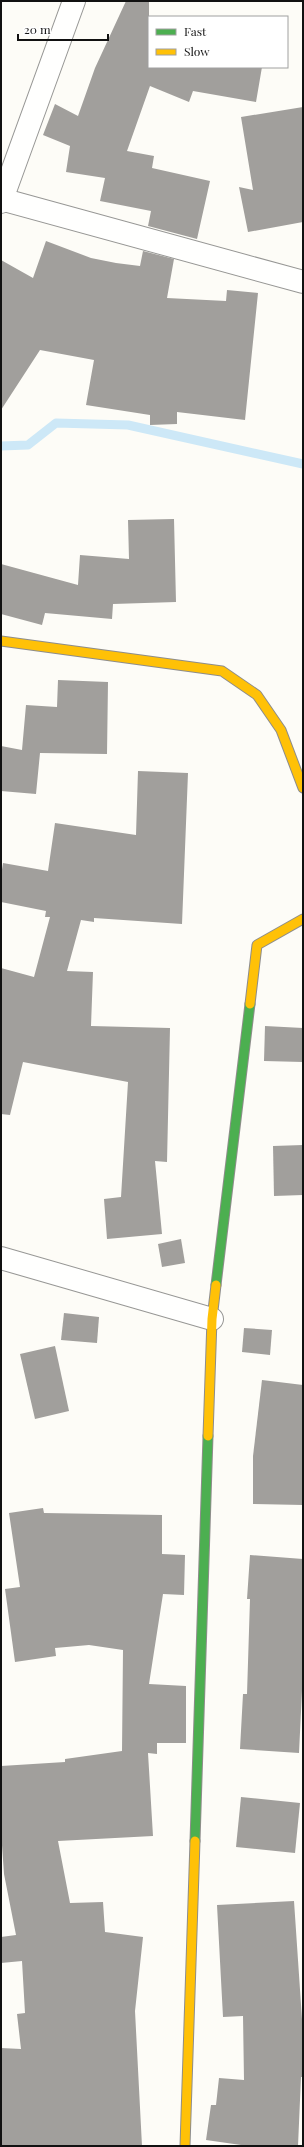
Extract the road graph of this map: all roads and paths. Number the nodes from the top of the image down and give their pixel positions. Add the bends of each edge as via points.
1 (74, 1) edge
2 (1, 200) edge
3 (303, 282) edge
4 (1, 641) edge
5 (303, 788) edge
6 (303, 919) edge
7 (1, 1258) edge
8 (212, 1319) junction
9 (185, 2146) edge

1 - 2 street
2 - 3 street
4 - 5 street via 222,671 257,696 281,730
6 - 8 street via 257,945
7 - 8 street
8 - 9 street

